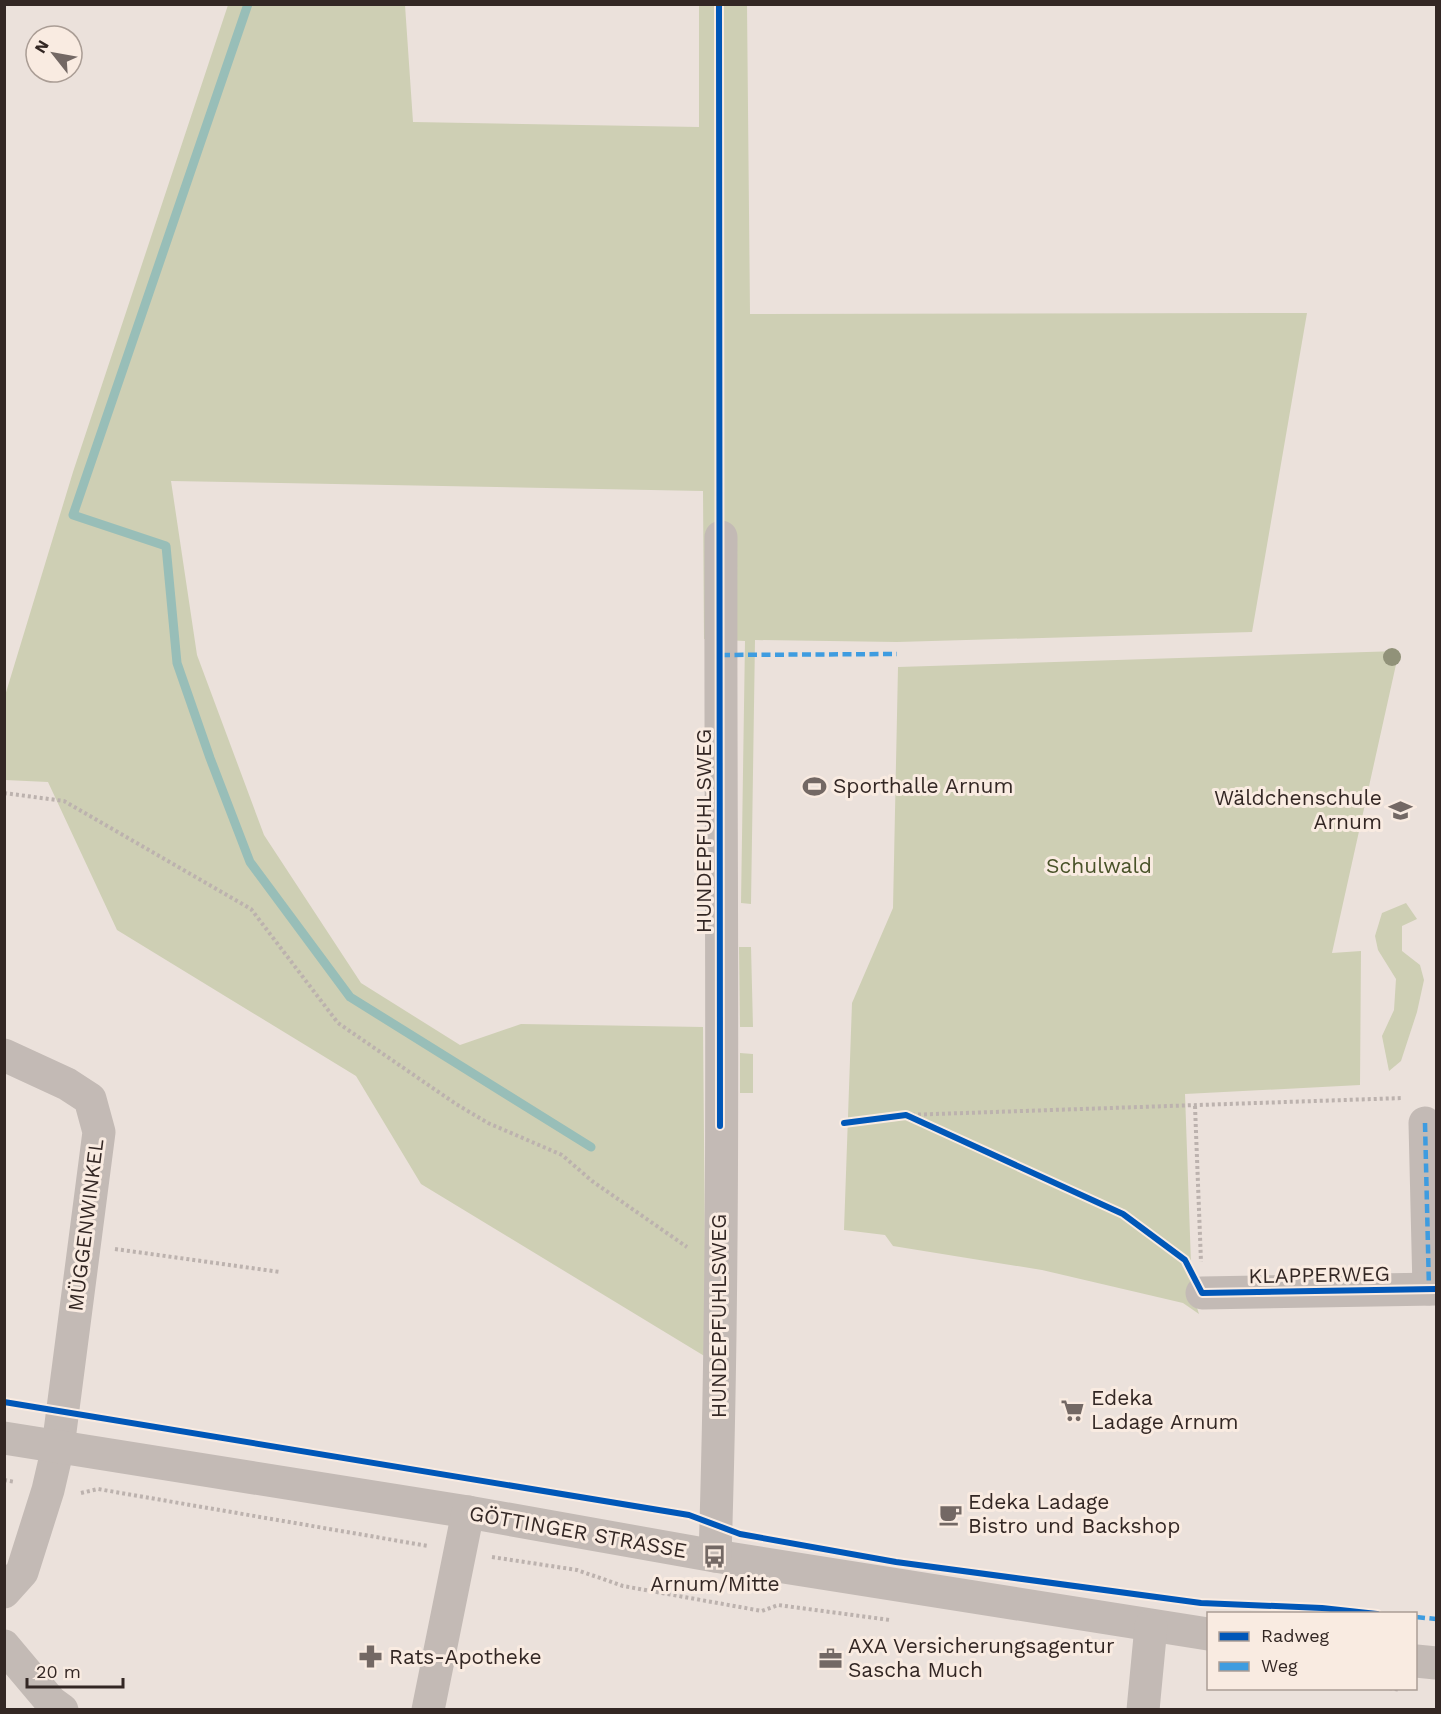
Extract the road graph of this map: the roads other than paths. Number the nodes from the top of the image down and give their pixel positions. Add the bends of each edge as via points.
1 (721, 537) dead end
2 (4, 1055) edge
3 (1425, 1124) road end
4 (1433, 1289) edge
5 (1202, 1293) road end
6 (4, 1438) edge
7 (58, 1447) junction
8 (468, 1512) junction
9 (715, 1556) junction
10 (4, 1592) edge
11 (1151, 1626) junction
12 (1207, 1634) edge
13 (4, 1646) edge
14 (1417, 1661) edge
15 (1437, 1664) edge
16 (62, 1710) edge
17 (428, 1710) edge
18 (1143, 1710) edge

1 - 9 street, HUNDEPFUHLSWEG via 720,1270
2 - 7 street, MÜGGENWINKEL via 68,1084 90,1099 99,1132
3 - 4 street, KLAPPERWEG
4 - 5 street, KLAPPERWEG
6 - 7 street, GÖTTINGER STRASSE
7 - 8 street, GÖTTINGER STRASSE
7 - 10 street, MÜGGENWINKEL via 22,1572
8 - 9 street, GÖTTINGER STRASSE
8 - 17 street
9 - 11 street, GÖTTINGER STRASSE
11 - 12 street, GÖTTINGER STRASSE
11 - 18 street
13 - 16 street
14 - 15 street

